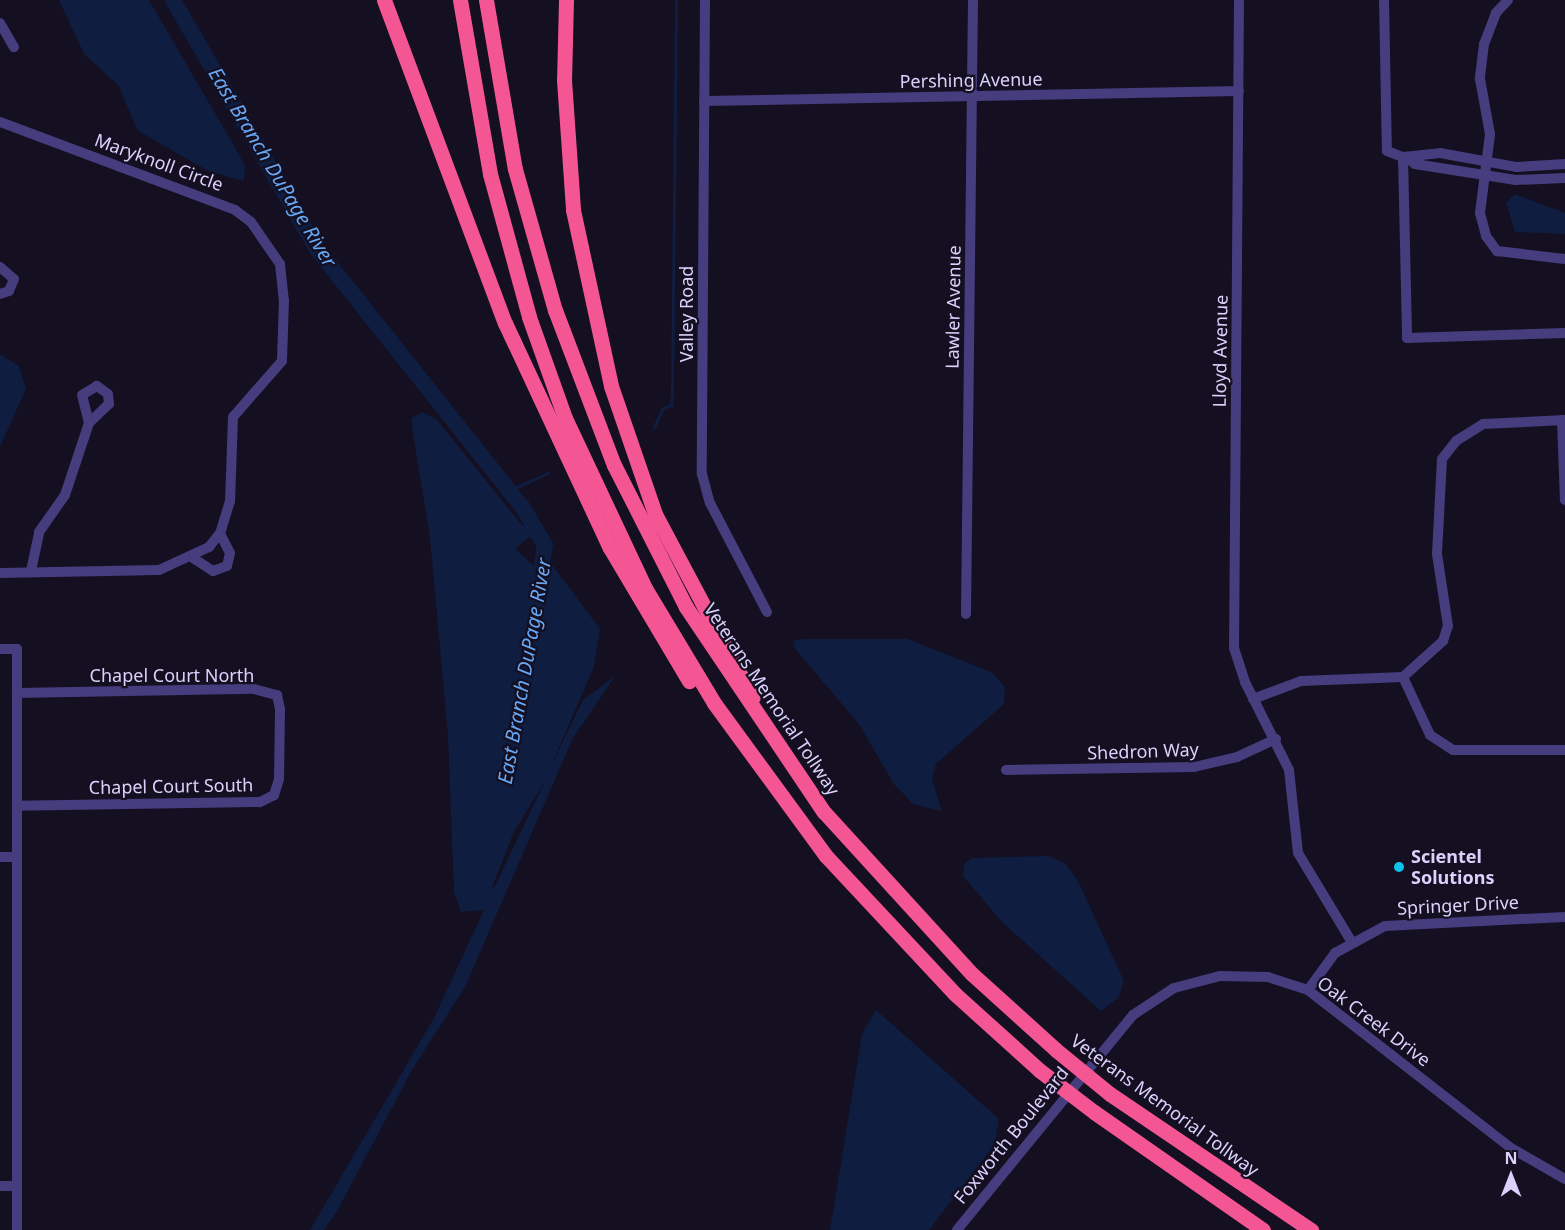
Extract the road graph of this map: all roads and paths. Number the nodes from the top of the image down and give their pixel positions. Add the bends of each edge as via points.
1 (384, 0) edge
2 (460, 0) edge
3 (486, 0) edge
4 (566, 0) edge
5 (705, 0) edge
6 (973, 0) edge
7 (1239, 0) edge
8 (1384, 0) edge
9 (1508, 0) edge
10 (0, 23) edge
11 (14, 47) dead end
12 (1239, 91) junction
13 (972, 96) junction
14 (704, 101) junction
15 (0, 122) edge
16 (1405, 157) junction
17 (1565, 164) edge
18 (1485, 167) junction
19 (1565, 178) edge
20 (1565, 259) edge
21 (0, 267) edge
22 (0, 294) edge
23 (1565, 333) edge
24 (1563, 420) edge
25 (89, 423) dead end
26 (1565, 500) edge
27 (220, 533) junction
28 (194, 558) junction
29 (30, 571) junction
30 (0, 573) edge
31 (767, 612) dead end
32 (966, 614) dead end
33 (0, 650) edge
34 (1403, 677) junction
35 (17, 693) junction
36 (1253, 699) junction
37 (714, 703) junction
38 (1276, 739) junction
39 (774, 744) junction
40 (279, 745) joint
41 (1565, 750) edge
42 (1006, 771) dead end
43 (17, 806) junction
44 (0, 857) edge
45 (17, 857) junction
46 (1565, 917) edge
47 (1350, 941) junction
48 (1308, 990) junction
49 (1092, 1061) joint
50 (1565, 1179) edge
51 (0, 1186) edge
52 (17, 1186) junction
53 (17, 1230) edge
54 (957, 1230) edge
55 (1263, 1230) edge
56 (1311, 1230) edge

1 - 37 highway via 505,323 566,458 654,626 693,686
2 - 37 highway via 490,174 545,364 625,549
3 - 39 highway, Veterans Memorial Tollway via 515,169 575,367 651,542 710,649
4 - 39 highway via 564,80 573,210 611,386 656,514
5 - 14 street, Valley Road
6 - 13 street, Lawler Avenue
7 - 12 street, Lloyd Avenue
8 - 16 street via 1382,143 1387,152
9 - 18 street via 1496,13 1484,44 1480,79 1490,135
10 - 11 street
12 - 13 street, Pershing Avenue
12 - 36 street, Lloyd Avenue via 1232,632
13 - 14 street, Pershing Avenue
13 - 32 street, Lawler Avenue
14 - 31 street, Valley Road via 703,482
15 - 27 street, Maryknoll Circle via 225,204 251,222 280,264 282,361 233,417 230,501
16 - 18 street via 1432,153
16 - 23 street via 1407,338
17 - 18 street
18 - 19 street via 1516,180
18 - 20 street via 1480,213 1485,236 1497,251
21 - 22 street via 14,279 9,291
24 - 26 street
24 - 34 street via 1483,424 1456,441 1442,459 1436,548 1448,626 1443,641
25 - 29 street via 65,495 37,538
27 - 28 street, Maryknoll Circle
27 - 28 street via 230,553 227,566 213,571
28 - 29 street, Maryknoll Circle via 159,570
29 - 30 street, Maryknoll Circle
33 - 35 street via 17,649
34 - 36 street via 1301,681
34 - 41 street via 1430,735 1453,750
35 - 40 street, Chapel Court North via 258,689 277,695
35 - 43 street
36 - 38 street, Lloyd Avenue
37 - 55 highway, bridge via 795,816 864,899 955,994 1039,1070
38 - 42 street, Shedron Way via 1237,757 1194,767
38 - 47 street, Lloyd Avenue via 1289,770 1298,853
39 - 56 highway, Veterans Memorial Tollway, bridge via 881,878 972,974 1110,1094
40 - 43 street, Chapel Court South via 274,795 260,802
43 - 45 street
44 - 45 street
45 - 52 street
46 - 47 street, Springer Drive via 1405,923
47 - 48 street, Springer Drive via 1324,964
48 - 49 street, Oak Creek Drive via 1247,975 1187,983 1133,1015
48 - 50 street, Oak Creek Drive via 1511,1148
49 - 54 street, Foxworth Boulevard
51 - 52 street
52 - 53 street

